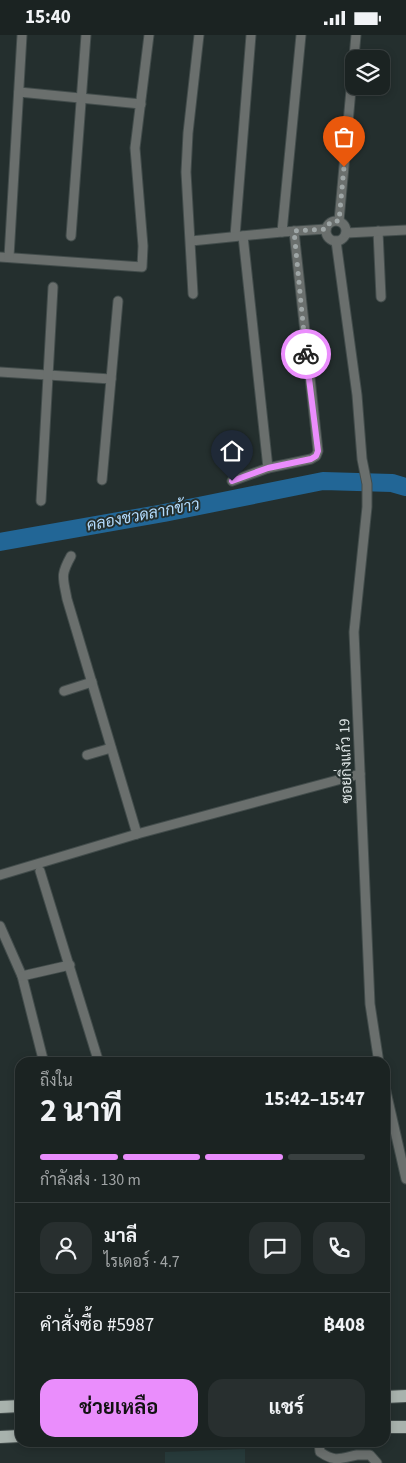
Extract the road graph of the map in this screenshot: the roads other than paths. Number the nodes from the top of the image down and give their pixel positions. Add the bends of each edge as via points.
1 (22, 35) edge
2 (86, 35) edge
3 (149, 35) edge
4 (199, 35) edge
5 (251, 35) edge
6 (301, 35) edge
7 (356, 35) edge
8 (19, 92) junction
9 (81, 98) junction
10 (141, 103) junction
11 (339, 221) junction
12 (326, 229) junction
13 (406, 230) edge
14 (282, 231) junction
15 (294, 231) junction
16 (378, 231) junction
17 (346, 233) junction
18 (71, 236) dead end
19 (239, 236) junction
20 (191, 241) junction
21 (336, 241) junction
22 (5, 257) edge
23 (53, 287) dead end
24 (193, 294) dead end
25 (381, 297) dead end
26 (118, 301) dead end
27 (0, 372) edge
28 (48, 375) junction
29 (111, 379) junction
30 (268, 468) junction
31 (102, 480) dead end
32 (232, 481) dead end
33 (41, 501) dead end
34 (72, 556) dead end
35 (92, 682) junction
36 (64, 691) dead end
37 (111, 748) junction
38 (86, 755) dead end
39 (360, 775) junction
40 (137, 834) junction
41 (40, 871) dead end
42 (0, 875) edge
43 (0, 926) edge
44 (70, 965) junction
45 (22, 976) junction
46 (42, 1057) edge
47 (97, 1057) edge
48 (378, 1057) edge
49 (390, 1129) edge
50 (406, 1179) edge
51 (406, 1396) edge
52 (390, 1397) edge
53 (15, 1406) edge
54 (0, 1407) edge
55 (390, 1427) edge
56 (406, 1427) edge
57 (15, 1436) edge
58 (0, 1437) edge
59 (320, 1447) edge
60 (377, 1463) edge

1 - 8 street
2 - 9 street
3 - 10 street
4 - 20 street via 186,171
5 - 19 street
6 - 14 street
7 - 11 street
8 - 9 street
8 - 22 street
9 - 10 street
9 - 18 street
10 - 22 street via 135,148 142,267
11 - 12 street via 332,221
11 - 17 street via 345,226
12 - 15 street
12 - 21 street via 330,239
13 - 16 street
14 - 15 street
14 - 19 street
15 - 30 street via 318,451 311,459
16 - 17 street
16 - 25 street
17 - 21 street via 343,239
19 - 20 street
19 - 30 street
20 - 24 street
21 - 39 street, ซอยกิ่งแก้ว 19 via 367,484 354,632
23 - 28 street
26 - 29 street
27 - 28 street
28 - 29 street
28 - 33 street
29 - 31 street
30 - 32 street
34 - 35 street via 63,577
35 - 36 street
35 - 37 street
37 - 38 street
37 - 40 street
39 - 40 street
39 - 48 street, ซอยกิ่งแก้ว 19 via 370,1004
40 - 42 street
41 - 44 street
43 - 45 street
44 - 45 street
44 - 47 street
45 - 46 street
49 - 50 street
51 - 52 main road
53 - 54 main road
55 - 56 main road
57 - 58 main road
59 - 60 street via 320,1453 327,1459 342,1461 356,1455 370,1455

